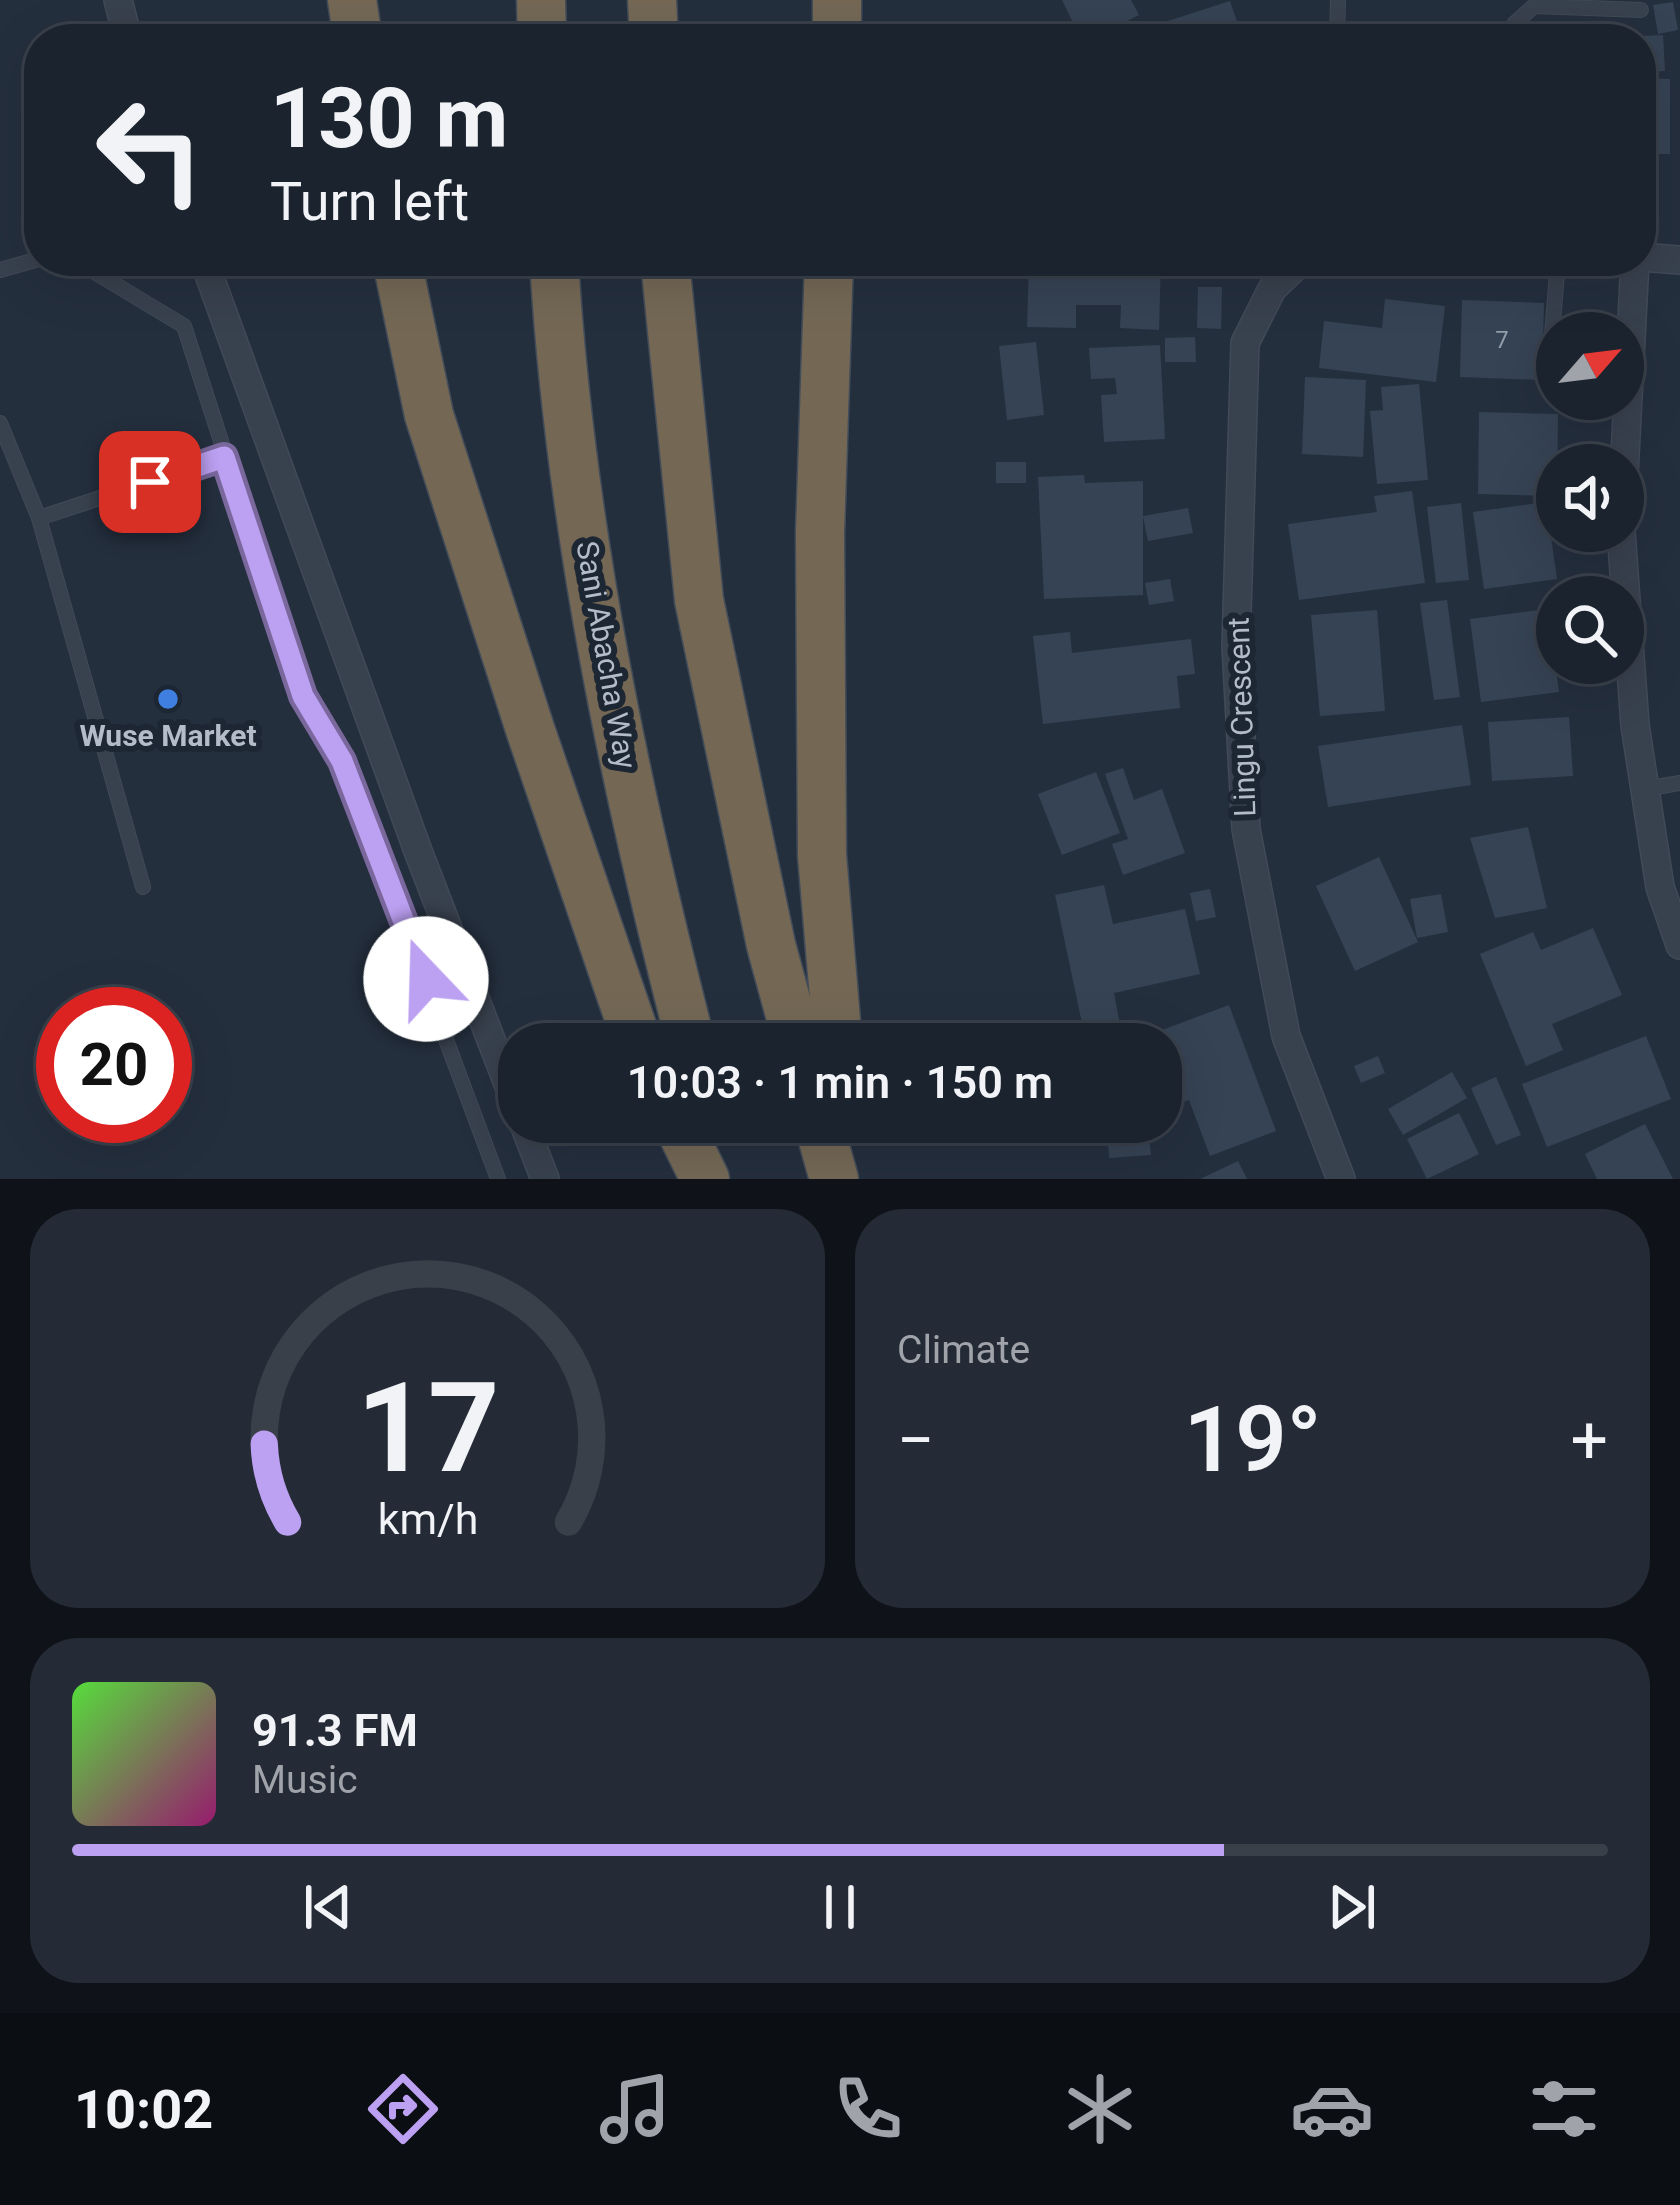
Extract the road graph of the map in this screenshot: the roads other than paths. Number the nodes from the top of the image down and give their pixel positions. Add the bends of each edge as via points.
1 (1641, 10) dead end
2 (1514, 24) edge
3 (101, 276) edge
4 (209, 276) edge
5 (400, 276) edge
6 (555, 276) edge
7 (667, 276) edge
8 (829, 276) edge
9 (1285, 276) edge
10 (1557, 276) edge
11 (1637, 276) edge
12 (1554, 312) edge
13 (0, 424) edge
14 (1626, 444) edge
15 (224, 457) junction
16 (39, 518) junction
17 (1622, 552) edge
18 (1680, 783) edge
19 (1645, 789) junction
20 (143, 887) dead end
21 (1680, 945) edge
22 (631, 1023) edge
23 (686, 1023) edge
24 (791, 1023) edge
25 (836, 1023) edge
26 (498, 1058) edge
27 (531, 1143) edge
28 (688, 1143) edge
29 (717, 1143) edge
30 (824, 1143) edge
31 (849, 1143) edge
32 (498, 1179) edge
33 (545, 1179) edge
34 (706, 1179) edge
35 (726, 1179) edge
36 (834, 1179) edge
37 (854, 1179) edge
38 (1341, 1179) edge

1 - 2 lane via 1534,6
3 - 15 lane via 184,326
4 - 26 street
5 - 22 highway via 429,415
6 - 23 highway, Sani Abacha Way via 594,608
7 - 24 highway via 699,600
8 - 25 highway via 820,533 822,832
9 - 38 street, Lingu Crescent via 1245,343 1237,646 1246,830 1286,1036
10 - 12 lane
11 - 14 street
13 - 16 lane
15 - 16 lane
15 - 32 lane via 303,696 342,761
16 - 20 lane
17 - 19 street
18 - 19 lane
19 - 21 street via 1660,887
27 - 33 street
28 - 34 highway
29 - 35 highway
30 - 36 highway
31 - 37 highway

